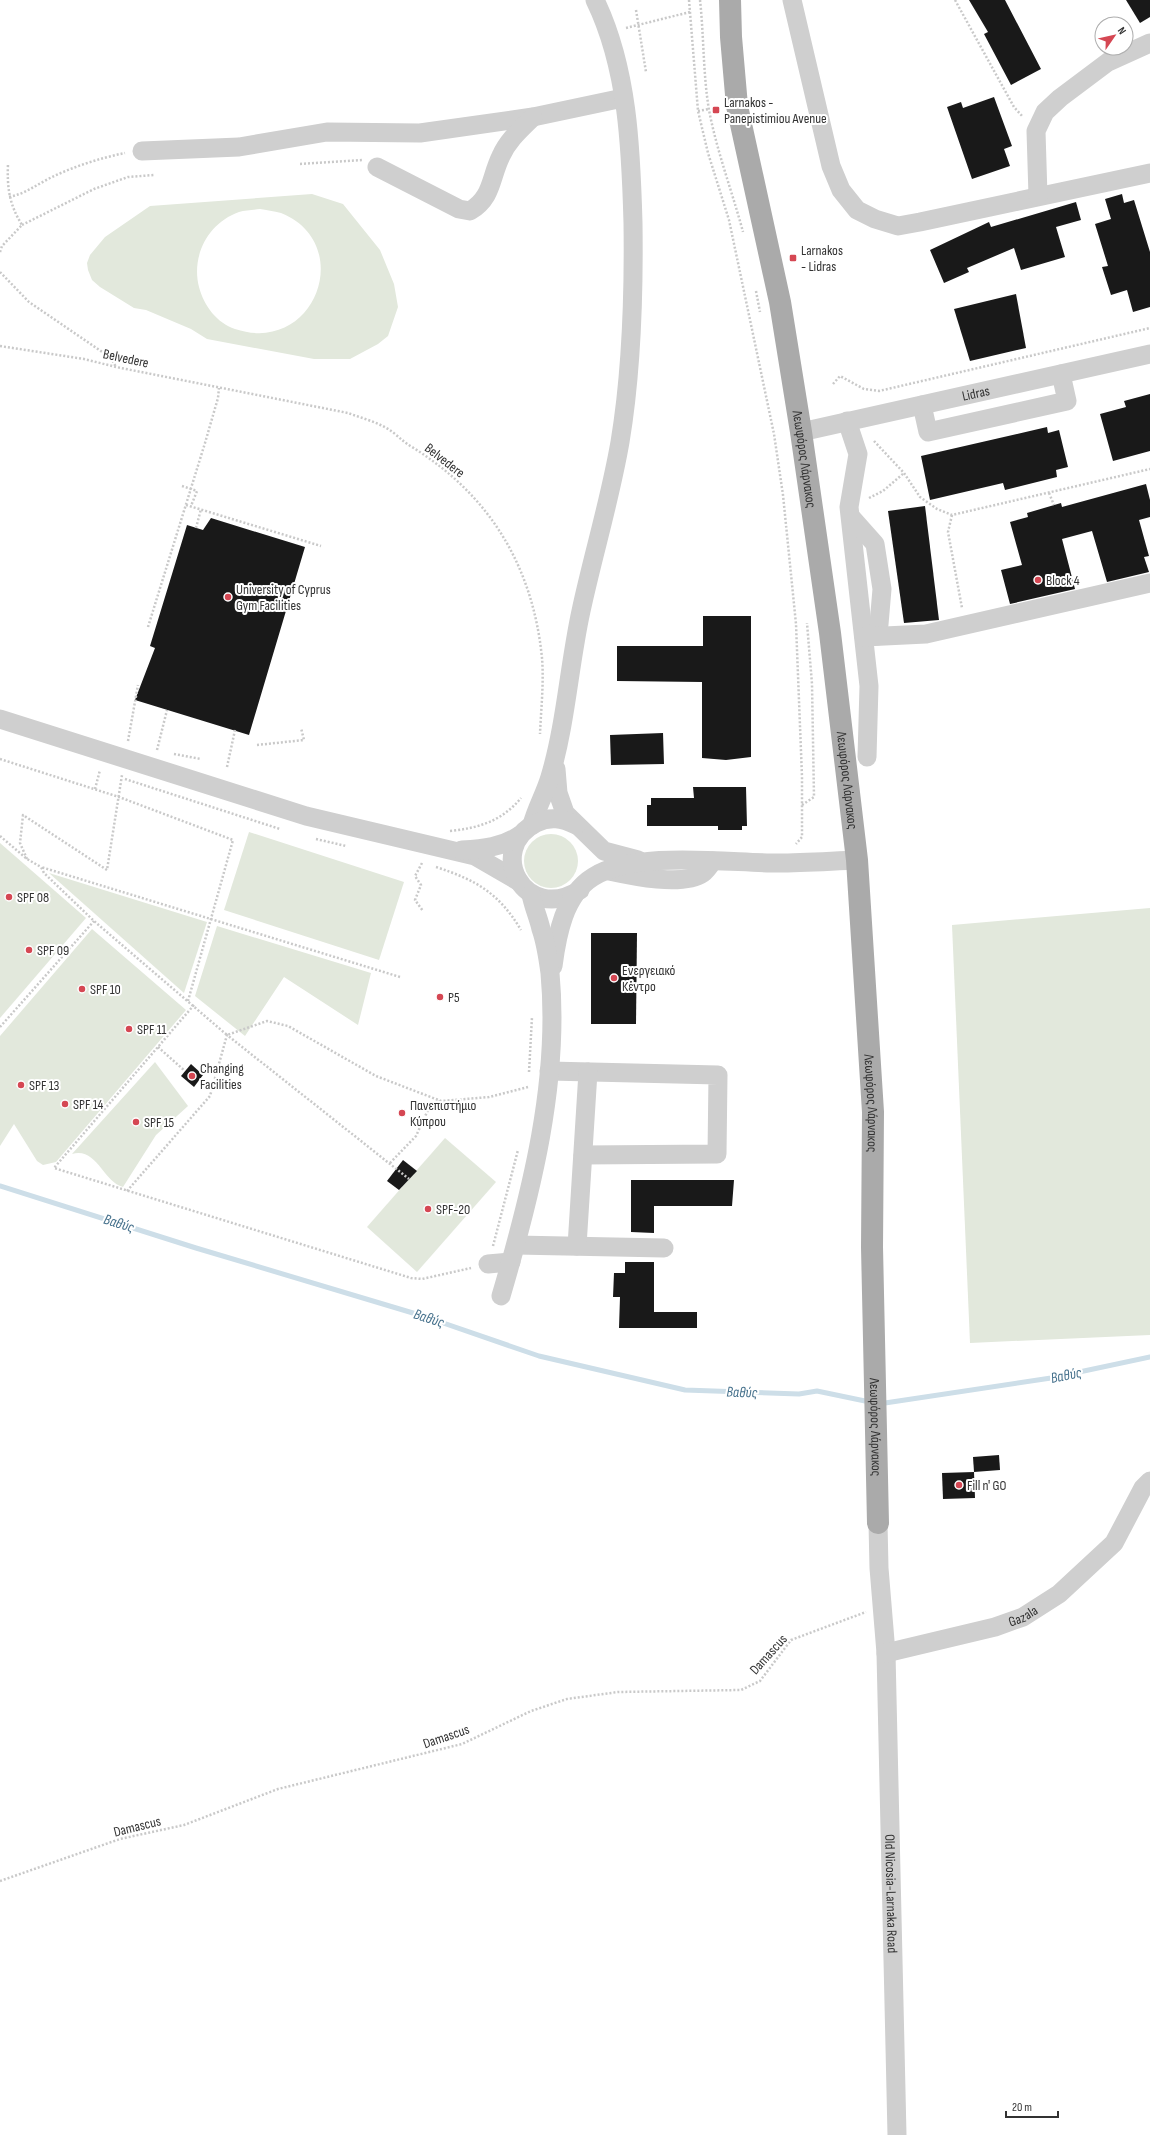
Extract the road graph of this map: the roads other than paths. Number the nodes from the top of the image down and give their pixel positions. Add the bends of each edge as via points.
1 (595, 0) edge
2 (730, 0) edge
3 (792, 0) edge
4 (1150, 43) edge
5 (623, 98) junction
6 (533, 117) junction
7 (142, 151) road end
8 (377, 167) dead end
9 (1150, 173) edge
10 (1038, 196) junction
11 (1150, 354) edge
12 (1061, 374) junction
13 (922, 405) junction
14 (852, 420) junction
15 (801, 432) junction
16 (1150, 582) edge
17 (871, 636) junction
18 (0, 719) edge
19 (556, 752) junction
20 (867, 757) dead end
21 (581, 829) junction
22 (526, 830) junction
23 (439, 848) junction
24 (857, 860) junction
25 (713, 861) junction
26 (658, 862) junction
27 (608, 871) junction
28 (584, 886) junction
29 (525, 887) junction
30 (551, 985) junction
31 (549, 1071) junction
32 (588, 1072) junction
33 (583, 1155) junction
34 (577, 1246) junction
35 (664, 1248) dead end
36 (514, 1253) junction
37 (488, 1264) road end
38 (500, 1296) dead end
39 (1150, 1481) edge
40 (878, 1523) joint
41 (886, 1653) junction
42 (897, 2135) edge

1 - 5 street via 610,32
2 - 15 main road, Λεωφόρος Λάρνακος via 737,106 780,302
3 - 10 street via 831,166 841,190 857,210 875,220 898,226
4 - 10 street via 1108,62 1045,112 1036,131
5 - 6 street
5 - 19 street via 632,195 633,292 630,363 620,442 580,616
6 - 7 street via 420,133 327,132 239,147
6 - 8 street via 504,149 486,199 470,211 459,209
9 - 10 street
11 - 12 street, Lidras
12 - 13 street, Lidras
12 - 13 street via 1067,401 928,432
13 - 14 street, Lidras
14 - 15 street, Lidras
14 - 17 street via 858,454 850,512
15 - 24 main road, Λεωφόρος Λάρνακος via 832,648
16 - 17 street via 926,634
17 - 20 street
18 - 23 street via 299,814
19 - 21 street via 558,793 565,813
19 - 22 street via 544,794
21 - 22 street via 566,819 554,817 542,819
21 - 26 street via 604,851 632,859
21 - 28 street via 592,845 595,858 594,870
22 - 23 street via 504,844 481,849
22 - 29 street via 514,846 512,857 514,870
23 - 29 street via 475,856
24 - 25 street via 778,863
24 - 40 main road, Λεωφόρος Λάρνακος via 873,1112 872,1247
25 - 26 street
25 - 27 street via 705,872 698,876 678,878 646,879
26 - 27 street via 626,864
27 - 28 street
28 - 29 street via 569,897 556,900 543,899
28 - 30 street via 563,918
29 - 30 street via 541,928
30 - 31 street
31 - 32 street
31 - 36 street via 536,1161
32 - 33 street
32 - 33 street via 718,1075 717,1154
33 - 34 street
34 - 35 street
34 - 36 street
36 - 37 street
36 - 38 street
39 - 41 street, Gazala via 1143,1488 1114,1543 1065,1589 1024,1617 995,1627
40 - 41 street, Λεωφόρος Λάρνακος
41 - 42 street, Old Nicosia-Larnaka Road

